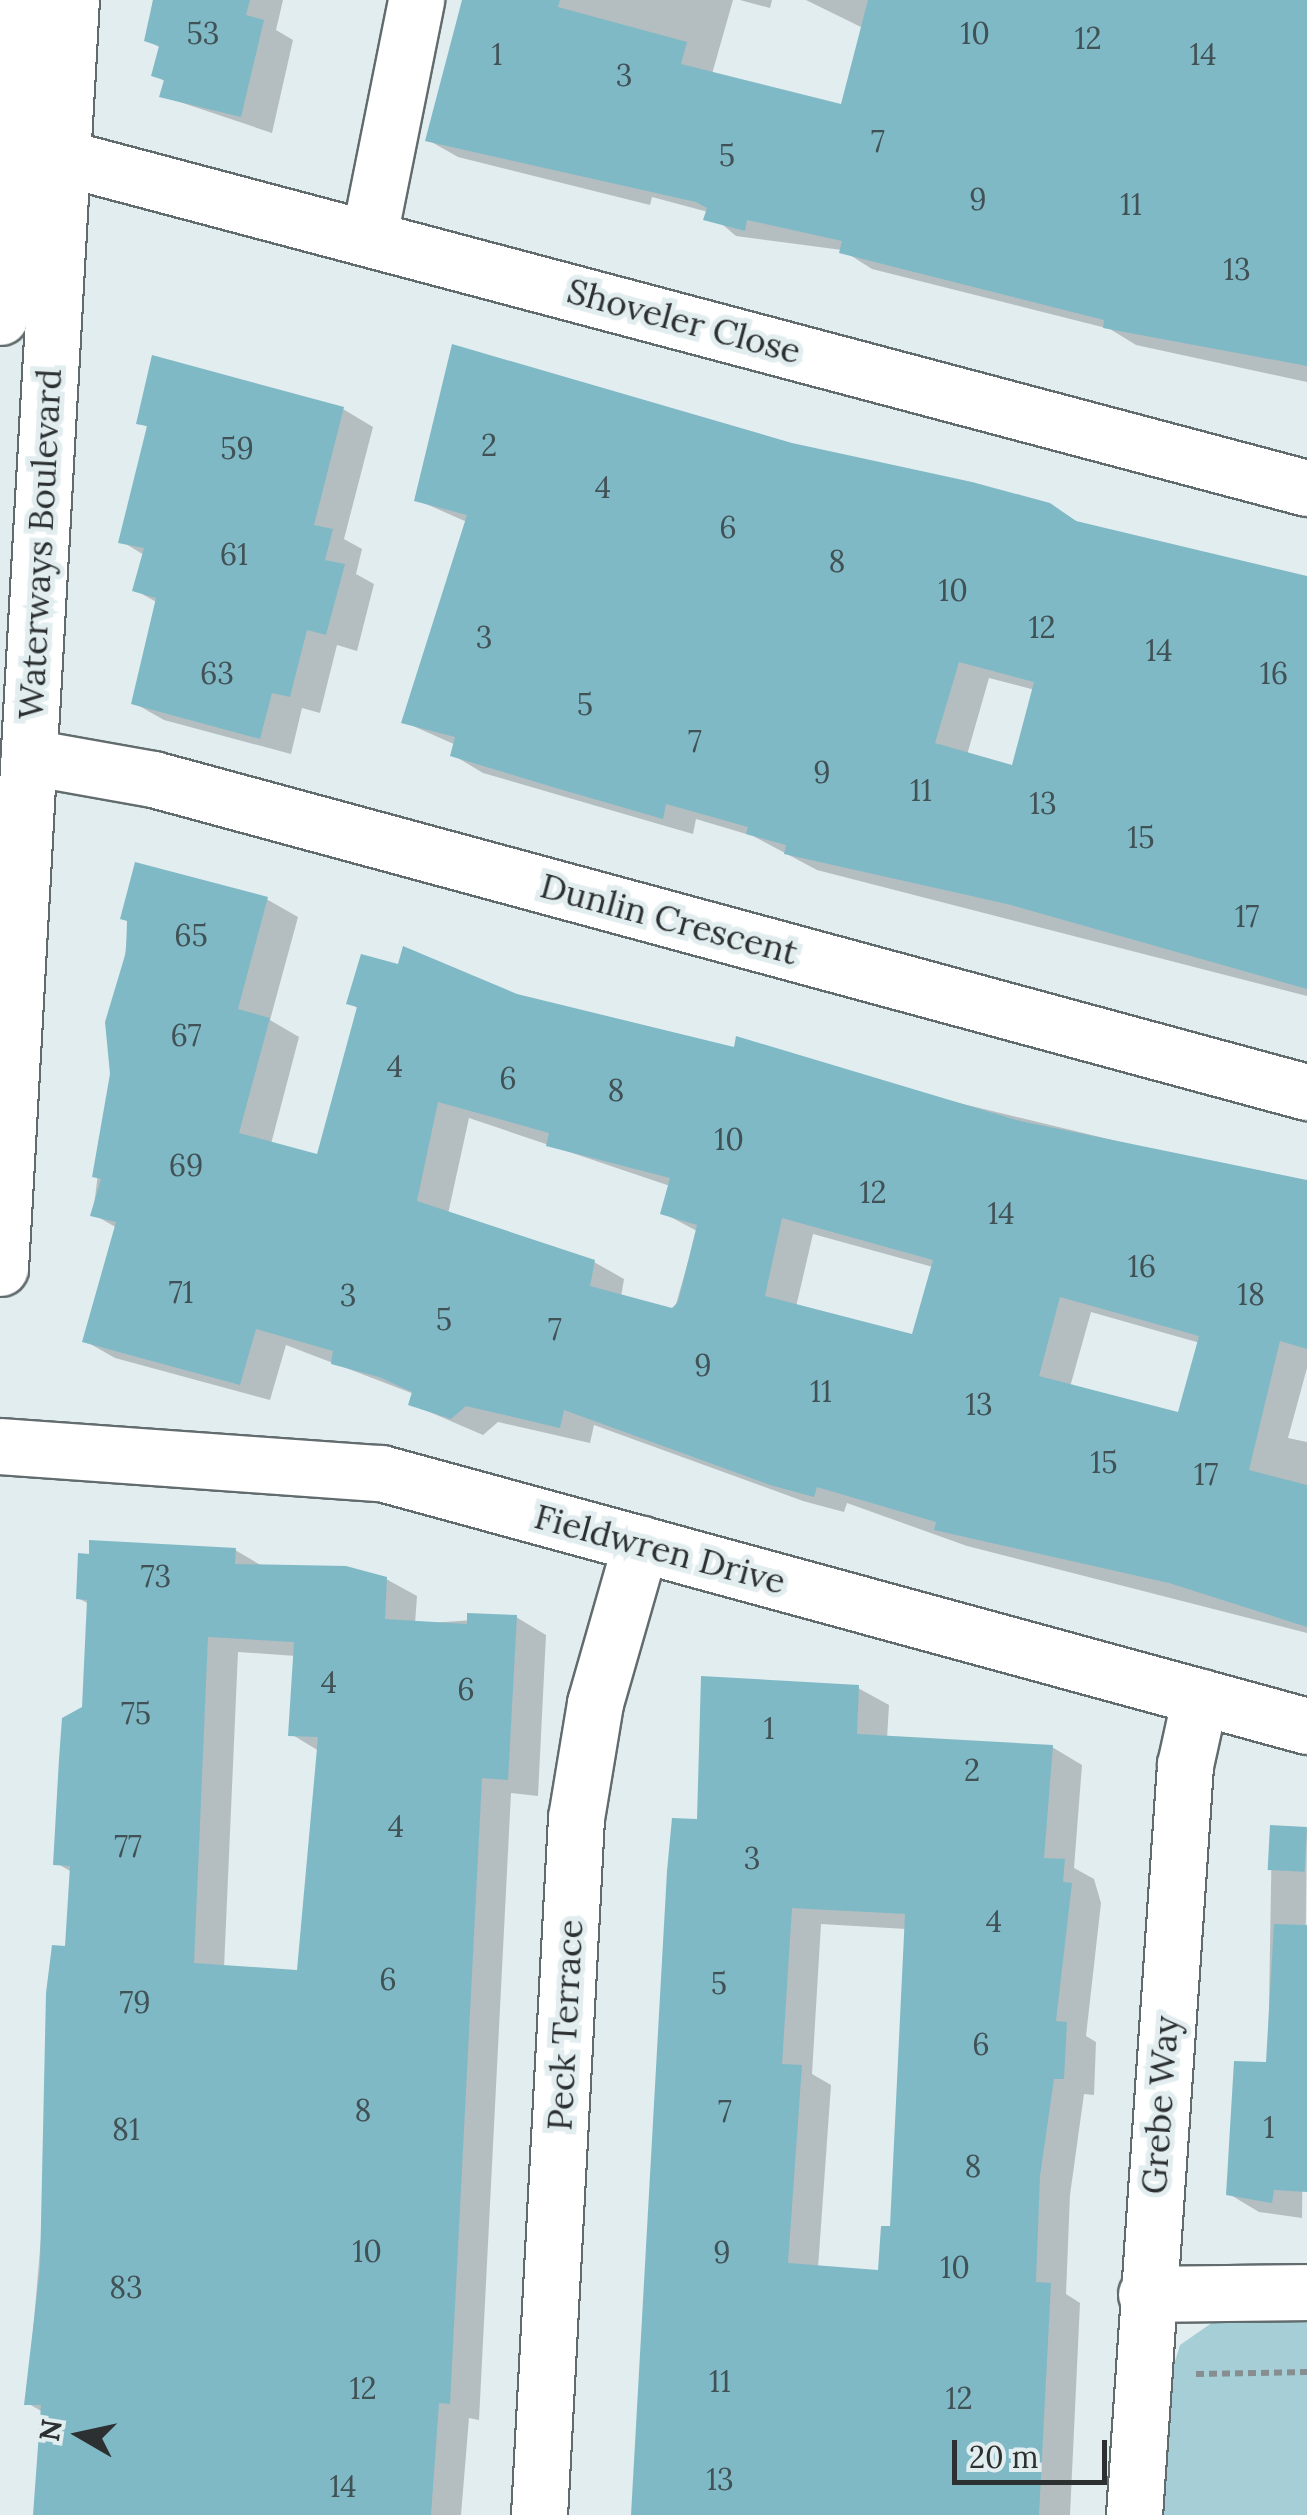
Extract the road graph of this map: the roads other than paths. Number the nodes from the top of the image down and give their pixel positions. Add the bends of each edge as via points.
1 (22, 0) edge
2 (71, 0) edge
3 (416, 0) edge
4 (61, 157) junction
5 (369, 236) junction
6 (0, 317) edge
7 (1307, 488) edge
8 (29, 757) junction
9 (1307, 1092) edge
10 (0, 1268) edge
11 (0, 1446) edge
12 (640, 1543) junction
13 (1200, 1697) junction
14 (1307, 1726) edge
15 (1307, 2292) edge
16 (1146, 2294) junction
17 (538, 2515) edge
18 (1134, 2515) edge

1 - 6 street
2 - 4 street, Waterways Boulevard
3 - 5 street
4 - 5 street, Shoveler Close
4 - 8 street, Waterways Boulevard
5 - 7 street, Shoveler Close
8 - 9 street, Dunlin Crescent via 153,779
8 - 10 street, Waterways Boulevard
11 - 12 street, Fieldwren Drive via 342,1465
12 - 13 street, Fieldwren Drive
12 - 17 street, Peck Terrace via 595,1704 576,1818
13 - 14 street, Fieldwren Drive
13 - 16 street, Grebe Way via 1185,1765
15 - 16 street
16 - 18 street, Grebe Way

